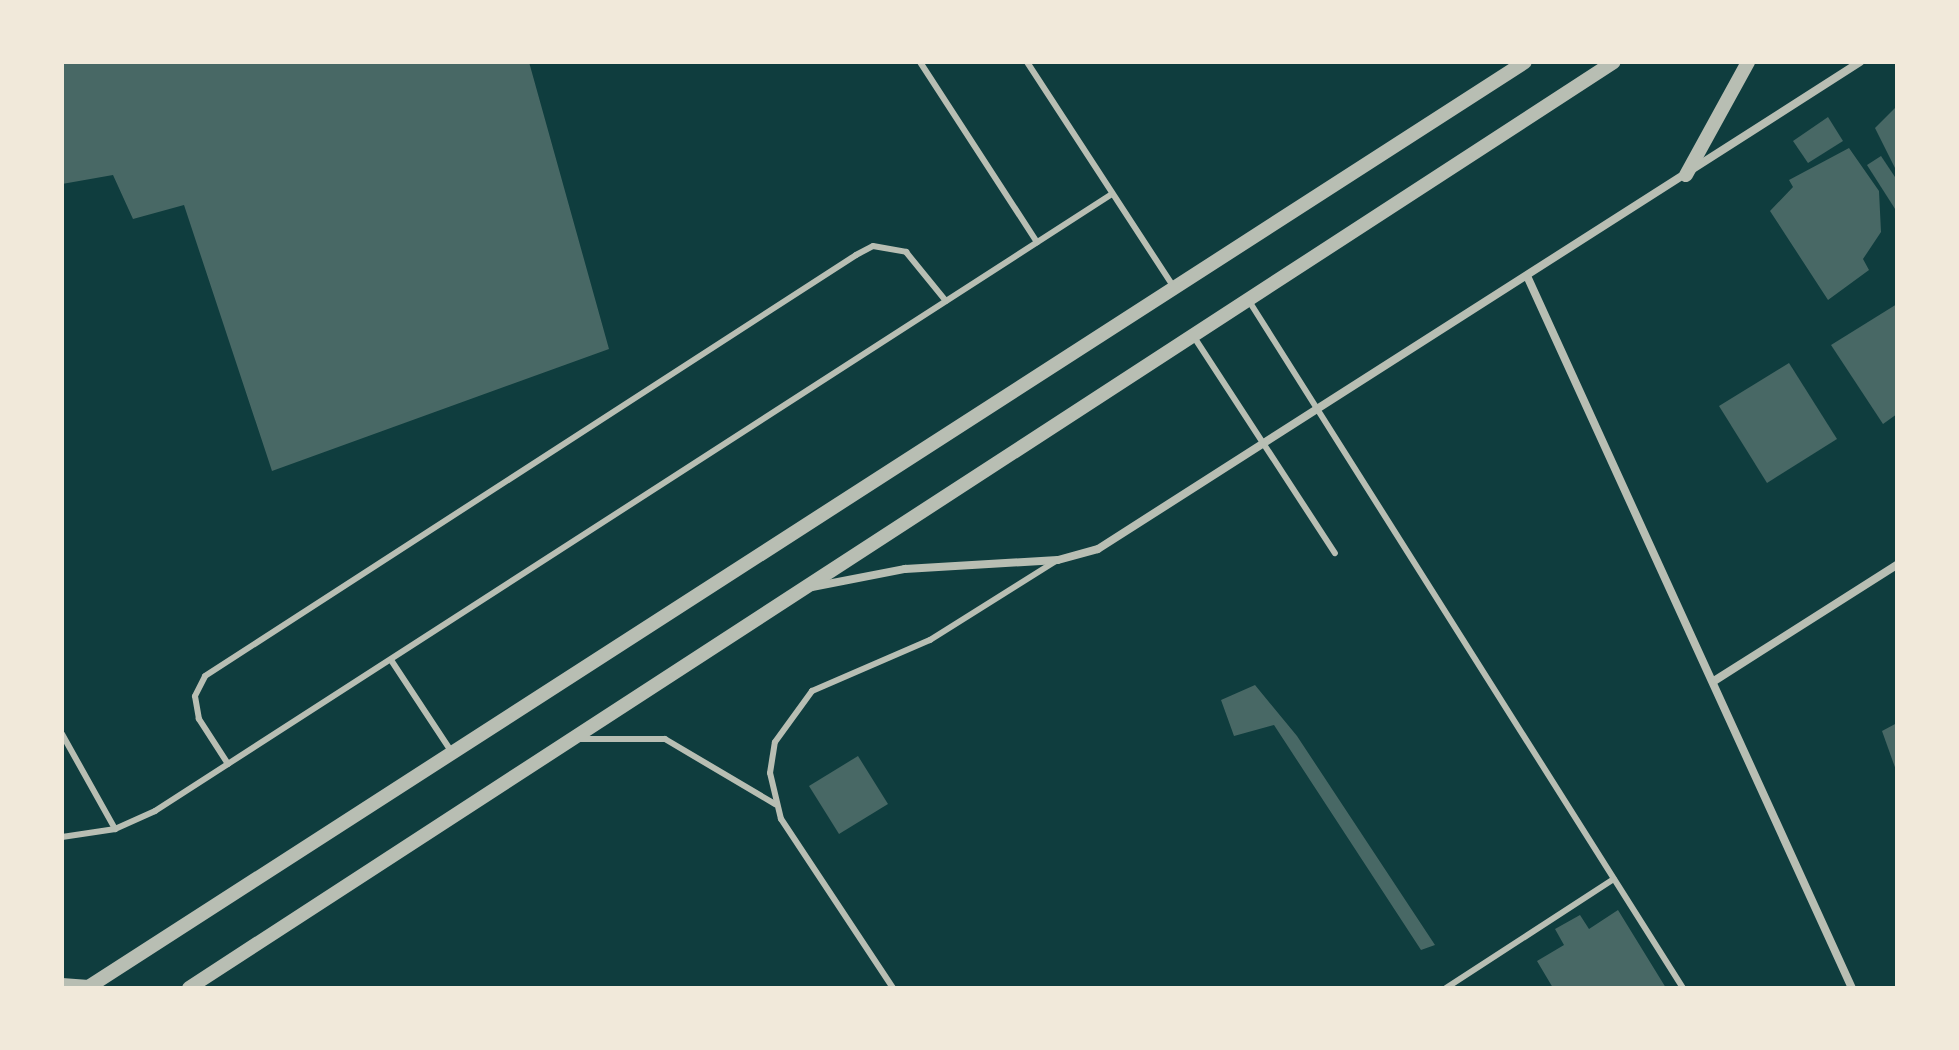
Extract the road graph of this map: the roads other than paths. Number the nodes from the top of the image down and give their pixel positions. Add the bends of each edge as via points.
1 (920, 62) edge
2 (1027, 62) edge
3 (1525, 62) edge
4 (1614, 62) edge
5 (1748, 62) edge
6 (1860, 62) edge
7 (1686, 175) junction
8 (1112, 194) junction
9 (1037, 242) junction
10 (1527, 276) junction
11 (1173, 286) junction
12 (946, 301) junction
13 (1249, 301) junction
14 (1194, 337) junction
15 (1317, 406) junction
16 (1261, 441) junction
17 (1335, 553) dead end
18 (1058, 560) junction
19 (1897, 565) edge
20 (803, 589) junction
21 (391, 660) junction
22 (1714, 681) junction
23 (62, 734) edge
24 (566, 741) junction
25 (453, 754) junction
26 (228, 764) junction
27 (775, 804) junction
28 (115, 829) junction
29 (62, 837) edge
30 (1614, 879) junction
31 (62, 982) edge
32 (90, 986) edge
33 (189, 988) edge
34 (893, 988) edge
35 (1446, 988) edge
36 (1683, 988) edge
37 (1852, 988) edge

1 - 9 lane
2 - 8 lane
3 - 11 street
4 - 13 street
5 - 7 street
6 - 7 street
7 - 10 street
8 - 9 lane
8 - 11 lane
9 - 12 lane
10 - 15 street
10 - 22 street
11 - 25 street
12 - 21 lane
12 - 26 lane via 906,252 890,245 843,263 205,676 195,696 199,719
13 - 14 street
13 - 15 lane
14 - 16 lane
14 - 20 street
15 - 16 street
15 - 30 lane
16 - 17 lane
16 - 18 street via 1133,529
18 - 20 street via 905,569
18 - 27 lane via 930,640 800,701 775,742
19 - 22 street
20 - 24 street
21 - 25 lane
21 - 26 lane
22 - 37 street
23 - 28 lane
24 - 27 lane via 665,739
24 - 33 street
25 - 32 street
26 - 28 lane
27 - 34 lane
28 - 29 lane
30 - 35 lane
30 - 36 lane
31 - 32 street

